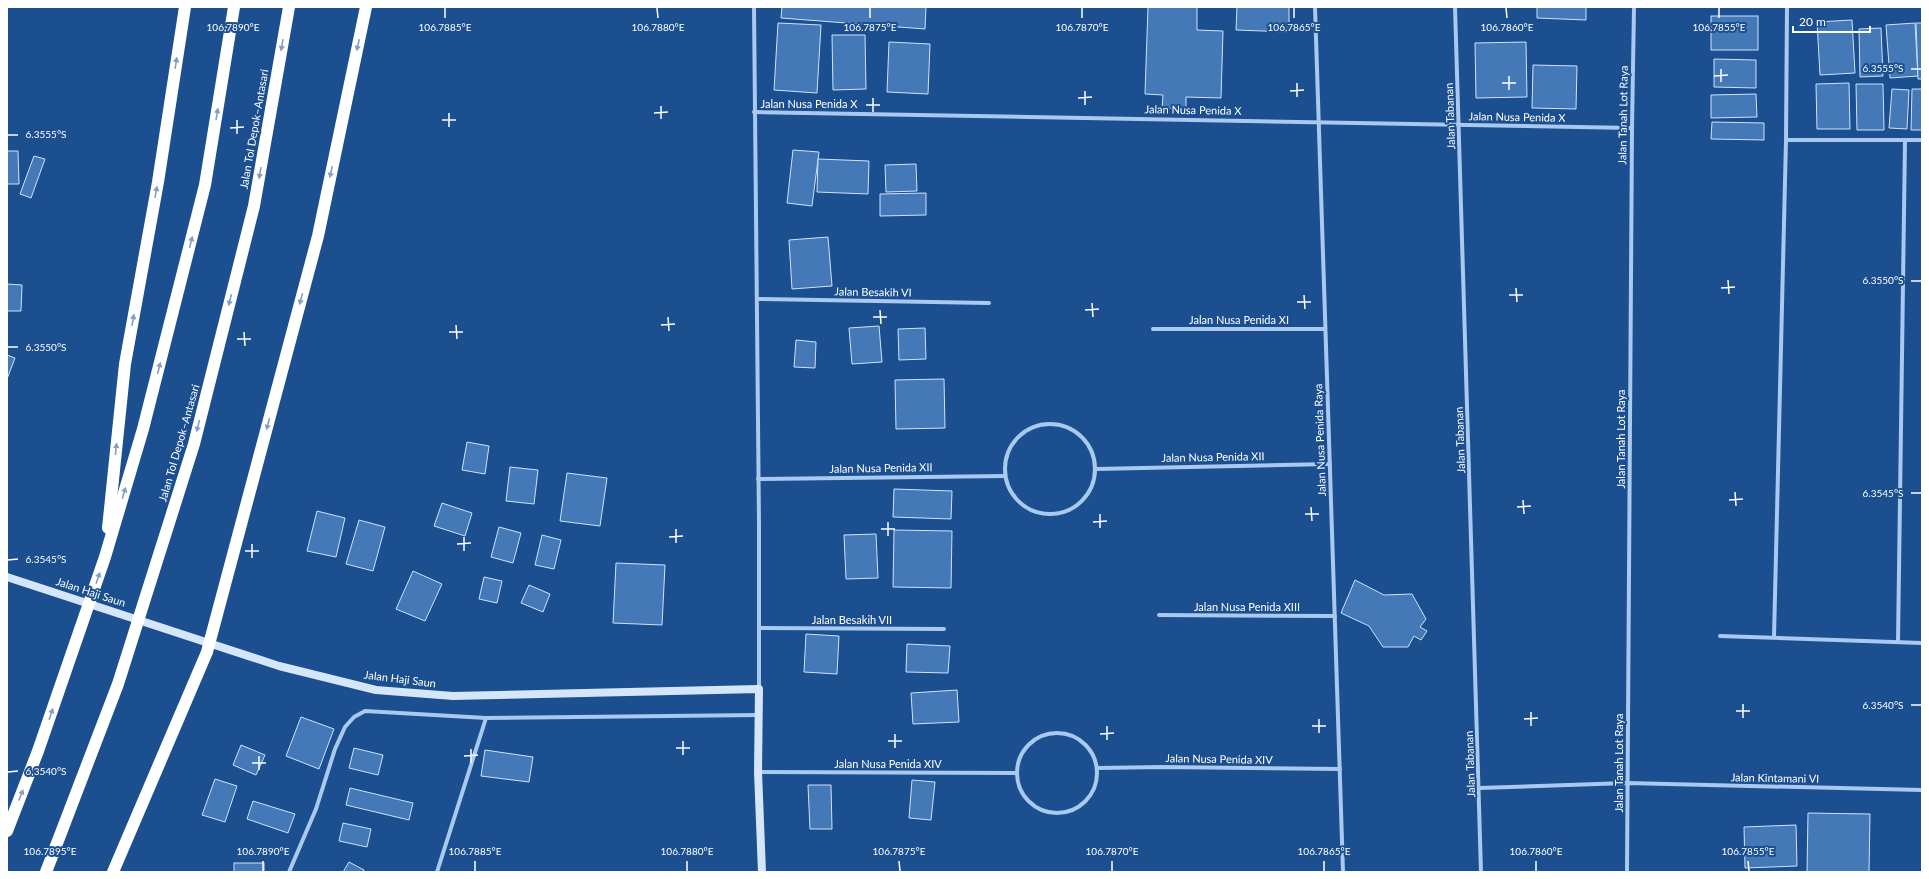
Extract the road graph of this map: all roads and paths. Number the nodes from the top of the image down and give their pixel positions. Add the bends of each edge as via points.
1 (185, 7) edge
2 (234, 7) edge
3 (289, 7) edge
4 (366, 7) edge
5 (754, 7) edge
6 (1315, 7) edge
7 (1455, 7) edge
8 (1634, 7) edge
9 (1787, 7) edge
10 (754, 112) junction
11 (1318, 122) junction
12 (1459, 124) junction
13 (1632, 128) junction
14 (1786, 140) junction
15 (1922, 140) edge
16 (1905, 141) junction
17 (757, 299) junction
18 (988, 303) dead end
19 (1153, 329) dead end
20 (1325, 330) junction
21 (1330, 464) junction
22 (1096, 469) junction
23 (1005, 476) junction
24 (758, 479) junction
25 (105, 557) junction
26 (10, 578) edge
27 (1159, 615) dead end
28 (1335, 616) junction
29 (760, 628) junction
30 (944, 629) dead end
31 (1720, 636) dead end
32 (1774, 637) junction
33 (1898, 642) junction
34 (1922, 643) edge
35 (759, 689) junction
36 (759, 715) junction
37 (486, 718) junction
38 (1098, 768) junction
39 (1340, 769) junction
40 (758, 772) junction
41 (1017, 773) junction
42 (1627, 783) junction
43 (1480, 788) junction
44 (1922, 790) edge
45 (7, 831) edge
46 (46, 872) edge
47 (113, 872) edge
48 (289, 872) edge
49 (437, 872) edge
50 (762, 872) edge
51 (1343, 872) edge
52 (1481, 872) edge
53 (1627, 872) edge

25 -> 1 highway via 125,364 158,182
25 -> 2 highway via 143,429 205,185
3 -> 46 highway, Jalan Tol Depok–Antasari via 254,206 194,444 118,684
4 -> 47 highway via 318,236 207,652
5 - 10 street
6 - 11 street, Jalan Nusa Penida Raya
7 - 12 street, Jalan Tabanan
8 - 13 street, Jalan Tanah Lot Raya
9 - 14 street
10 - 11 street, Jalan Nusa Penida X
10 - 17 street
11 - 12 street, Jalan Nusa Penida X
11 - 20 street, Jalan Nusa Penida Raya
12 - 13 street, Jalan Nusa Penida X
12 - 43 street, Jalan Tabanan
13 - 42 street, Jalan Tanah Lot Raya
14 - 16 street
14 - 32 street
15 - 16 street
16 - 33 street
17 - 18 street, Jalan Besakih VI
17 - 24 street
19 - 20 street, Jalan Nusa Penida XI
20 - 21 street, Jalan Nusa Penida Raya
21 - 22 street, Jalan Nusa Penida XII
21 - 28 street, Jalan Nusa Penida Raya
22 - 23 street via 1094,483 1084,500 1067,512 1054,515 1027,508 1009,489
22 - 23 street via 1093,453 1085,439 1071,429 1056,424 1039,425 1024,432 1012,444 1005,459
23 - 24 street, Jalan Nusa Penida XII
24 - 29 street
45 -> 25 highway via 38,751
26 - 35 street, Jalan Haji Saun via 279,666 376,690 453,696
27 - 28 street, Jalan Nusa Penida XIII
28 - 39 street, Jalan Nusa Penida Raya
29 - 30 street, Jalan Besakih VII
29 - 35 street
31 - 32 street
32 - 33 street
33 - 34 street
35 - 36 street
36 - 37 street
36 - 40 street
37 - 48 street via 365,711 354,717 345,727 335,749 316,809
37 - 49 street
38 - 39 street, Jalan Nusa Penida XIV
38 - 41 street via 1088,746 1067,734 1055,733 1038,738 1024,750 1018,761
38 - 41 street via 1097,783 1091,796 1080,806 1067,812 1052,813 1038,809 1027,800 1020,787
39 - 51 street, Jalan Nusa Penida Raya
40 - 41 street, Jalan Nusa Penida XIV
40 - 50 street
42 - 43 street, Jalan Kintamani VI
42 - 44 street, Jalan Kintamani VI
42 - 53 street, Jalan Tanah Lot Raya
43 - 52 street, Jalan Tabanan

